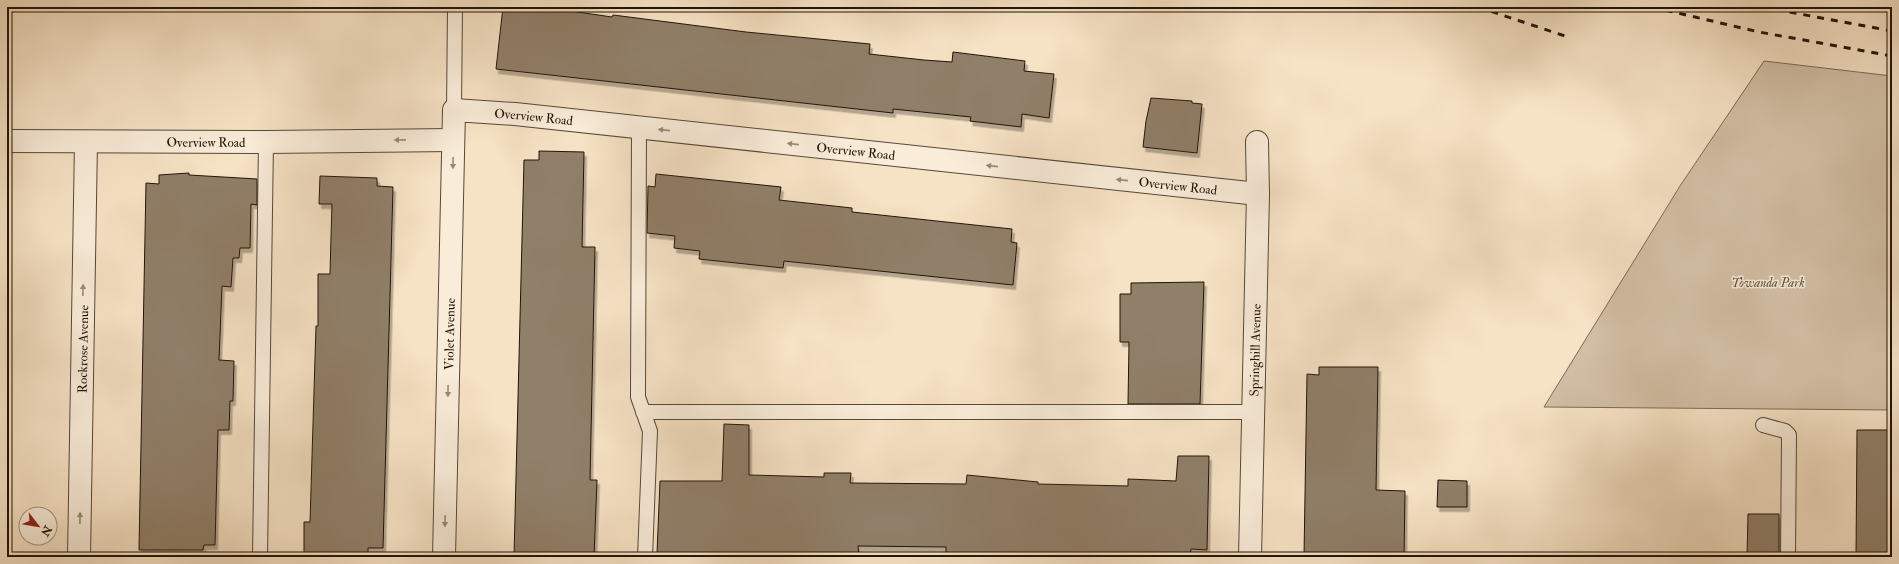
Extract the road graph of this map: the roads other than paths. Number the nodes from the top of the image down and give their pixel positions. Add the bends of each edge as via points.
1 (455, 7) edge
2 (454, 110) junction
3 (639, 127) junction
4 (454, 140) junction
5 (7, 141) edge
6 (86, 142) junction
7 (266, 142) junction
8 (1257, 142) dead end
9 (1258, 194) junction
10 (643, 412) junction
11 (1253, 412) junction
12 (1763, 425) dead end
13 (79, 557) edge
14 (260, 557) edge
15 (444, 557) edge
16 (645, 557) edge
17 (1250, 557) edge
18 (1788, 557) edge

1 - 2 lane
2 - 3 street, Overview Road
2 - 4 street, Violet Avenue
9 -> 3 street, Overview Road
3 - 10 lane via 638,397
4 -> 7 street, Overview Road
4 -> 15 street, Violet Avenue
5 - 6 street, Overview Road
6 - 7 street, Overview Road
13 -> 6 street, Rockrose Avenue
7 - 14 lane
8 - 9 street, Springhill Avenue
9 - 11 street, Springhill Avenue
10 - 11 lane
10 - 16 lane via 650,431
11 - 17 street, Springhill Avenue
12 - 18 lane via 1785,431 1789,436

